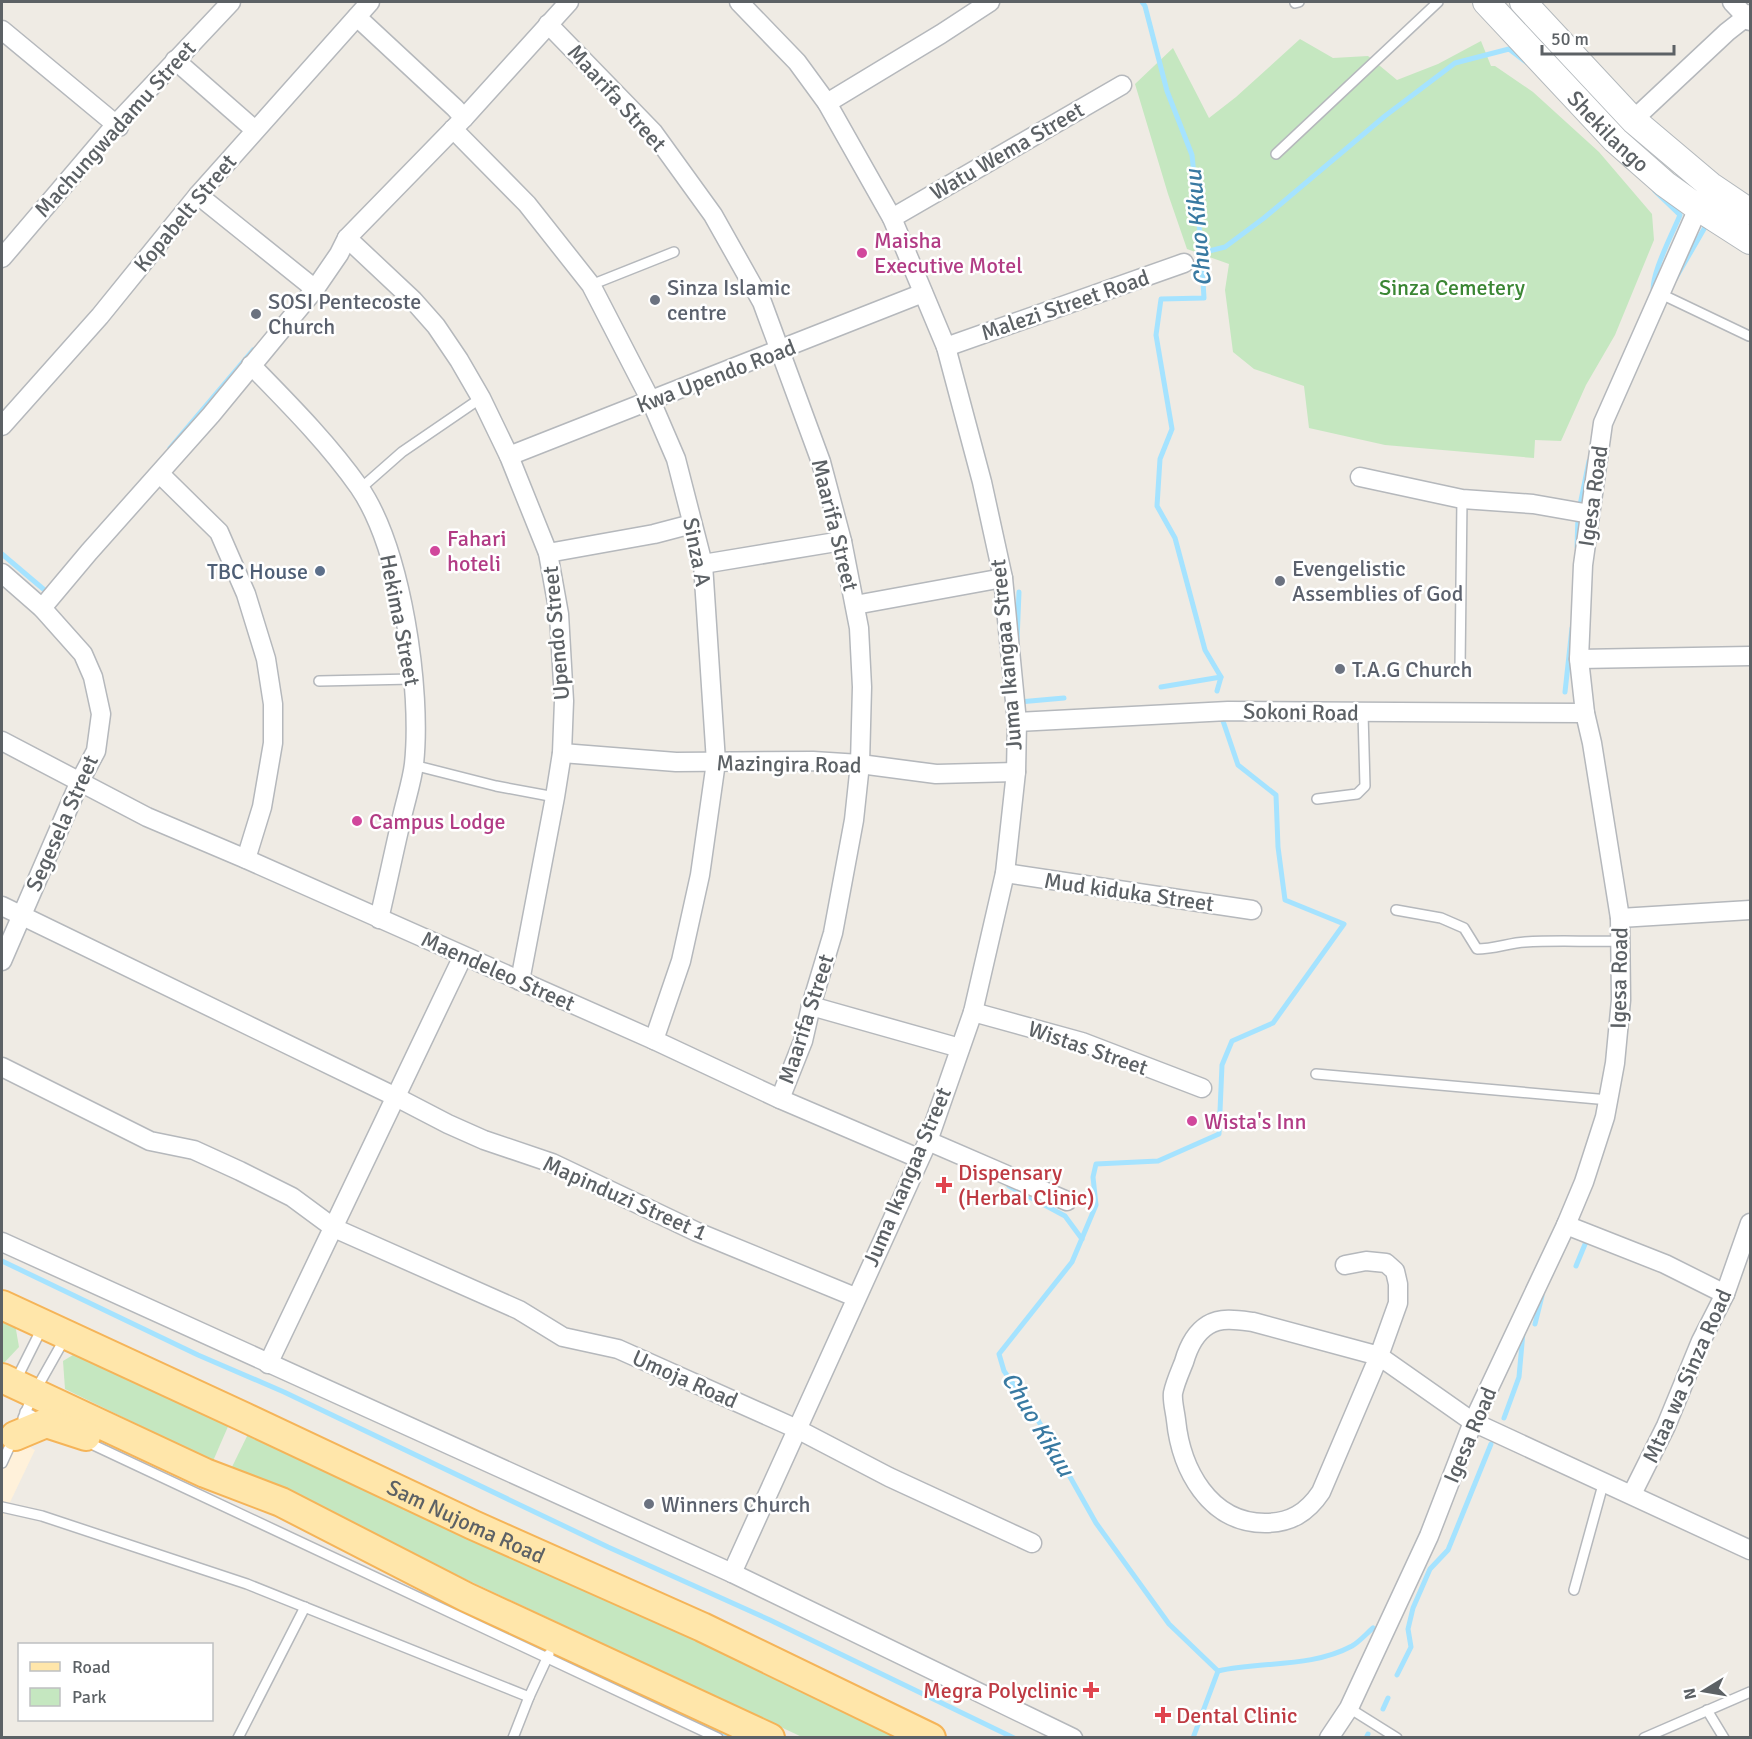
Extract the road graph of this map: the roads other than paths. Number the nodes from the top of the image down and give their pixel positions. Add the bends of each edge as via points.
1 (231, 2) edge
2 (370, 2) edge
3 (569, 2) edge
4 (739, 2) edge
5 (990, 2) edge
6 (1438, 2) edge
7 (1486, 2) edge
8 (1523, 2) edge
9 (1732, 2) edge
10 (357, 17) junction
11 (1749, 18) edge
12 (548, 24) junction
13 (2, 30) edge
14 (175, 60) junction
15 (1122, 85) dead end
16 (826, 103) junction
17 (1634, 120) junction
18 (459, 124) junction
19 (118, 126) junction
20 (255, 130) junction
21 (1276, 154) dead end
22 (198, 195) junction
23 (1704, 196) junction
24 (1750, 212) edge
25 (892, 218) junction
26 (347, 238) junction
27 (1750, 241) edge
28 (674, 252) dead end
29 (2, 258) edge
30 (1184, 263) dead end
31 (591, 285) junction
32 (315, 289) junction
33 (923, 293) junction
34 (1661, 294) junction
35 (1749, 336) edge
36 (946, 347) junction
37 (780, 351) junction
38 (251, 365) junction
39 (481, 398) junction
40 (651, 401) junction
41 (2, 426) edge
42 (509, 456) junction
43 (160, 474) junction
44 (1360, 477) dead end
45 (360, 489) junction
46 (1462, 499) junction
47 (1590, 514) junction
48 (692, 524) junction
49 (842, 541) junction
50 (548, 553) junction
51 (703, 564) junction
52 (2, 573) edge
53 (1003, 578) junction
54 (855, 605) junction
55 (42, 608) junction
56 (1750, 656) edge
57 (1579, 659) junction
58 (1460, 669) dead end
59 (413, 679) junction
60 (319, 681) dead end
61 (1363, 713) junction
62 (1585, 713) junction
63 (1017, 722) junction
64 (2, 741) edge
65 (562, 753) junction
66 (716, 762) junction
67 (860, 764) junction
68 (413, 765) junction
69 (1016, 772) junction
70 (80, 781) junction
71 (555, 797) junction
72 (1317, 799) dead end
73 (246, 859) junction
74 (1005, 873) junction
75 (2, 906) edge
76 (1252, 910) dead end
77 (1396, 910) dead end
78 (1750, 910) edge
79 (22, 915) junction
80 (1620, 918) junction
81 (379, 919) junction
82 (1620, 941) junction
83 (463, 956) junction
84 (2, 961) edge
85 (520, 981) junction
86 (811, 1006) junction
87 (973, 1012) junction
88 (654, 1040) junction
89 (960, 1048) junction
90 (2, 1067) edge
91 (1316, 1074) dead end
92 (1202, 1088) dead end
93 (396, 1097) junction
94 (780, 1099) junction
95 (1609, 1100) junction
96 (928, 1141) junction
97 (918, 1158) junction
98 (1067, 1201) dead end
99 (1750, 1223) edge
100 (1566, 1225) junction
101 (334, 1228) junction
102 (2, 1242) edge
103 (1345, 1265) dead end
104 (1725, 1294) junction
105 (855, 1297) junction
106 (2, 1305) edge
107 (55, 1330) junction
108 (1379, 1356) junction
109 (268, 1364) junction
110 (21, 1402) edge
111 (1473, 1422) junction
112 (797, 1430) junction
113 (2, 1463) edge
114 (1604, 1481) junction
115 (1632, 1494) junction
116 (2, 1507) edge
117 (1032, 1543) dead end
118 (1750, 1550) edge
119 (732, 1573) junction
120 (1574, 1590) dead end
121 (305, 1607) junction
122 (551, 1648) junction
123 (1750, 1692) edge
124 (529, 1697) junction
125 (1349, 1708) junction
126 (1707, 1710) junction
127 (1386, 1733) edge
128 (238, 1737) edge
129 (513, 1737) edge
130 (718, 1737) edge
131 (770, 1737) edge
132 (931, 1737) edge
133 (1073, 1737) edge
134 (1329, 1737) edge
135 (1397, 1737) edge
136 (1644, 1737) edge
137 (1724, 1737) edge

1 - 14 street, Machungwadamu Street
2 - 10 street, Kopabelt Street
3 - 12 street
4 - 16 street, Juma Ikangaa Street via 797,62
5 - 16 street
6 - 21 lane
7 - 23 main road, Shekilango via 1615,140 1665,184
8 - 17 main road, Shekilango
9 - 11 street
10 - 18 street, Sinza A via 455,108
10 - 20 street, Kopabelt Street
11 - 17 street via 1728,32
12 - 18 street
12 - 37 street, Maarifa Street via 653,132 713,215 762,302
13 - 19 street
14 - 19 street, Machungwadamu Street
14 - 20 street
15 - 25 street, Watu Wema Street
16 - 25 street, Juma Ikangaa Street
17 - 23 main road, Shekilango
18 - 26 street
18 - 31 street, Sinza A
19 - 29 street, Machungwadamu Street
20 - 22 street, Kopabelt Street
22 - 32 street
22 - 41 street, Kopabelt Street via 100,316
23 - 24 main road, Shekilango
23 - 27 main road, Shekilango
23 - 34 street, Igesa Road
25 - 33 street, Juma Ikangaa Street
26 - 32 street
26 - 39 street, Upendo Street via 435,326
28 - 31 lane
30 - 36 street, Malezi Street Road
31 - 40 street, Sinza A
32 - 38 street
33 - 36 street, Juma Ikangaa Street
33 - 37 street, Kwa Upendo Road
34 - 35 lane
34 - 47 street, Igesa Road via 1603,423
36 - 53 street, Juma Ikangaa Street
37 - 40 street, Kwa Upendo Road
37 - 49 street, Maarifa Street via 821,462
38 - 43 street
38 - 45 street, Hekima Street via 315,431
39 - 42 street, Upendo Street
39 - 45 lane via 402,452
40 - 42 street, Kwa Upendo Road
40 - 48 street, Sinza A via 676,459
42 - 50 street, Upendo Street
43 - 55 street
43 - 73 street via 219,532 246,594 266,659 273,704 273,743 262,807
44 - 46 street
45 - 59 street, Hekima Street via 384,538 397,583
46 - 47 street via 1533,504
46 - 58 lane
47 - 57 street, Igesa Road via 1582,572
48 - 50 street
48 - 51 street, Sinza A
49 - 51 street
49 - 54 street, Maarifa Street
50 - 65 street, Upendo Street via 559,614 564,701
51 - 66 street, Sinza A
52 - 55 street, Segesela Street
53 - 54 street
53 - 63 street, Juma Ikangaa Street
54 - 67 street, Maarifa Street via 862,687
55 - 70 street, Segesela Street via 83,654 93,677 101,714 96,751
56 - 57 street
57 - 62 street, Igesa Road
59 - 60 lane
59 - 68 street, Hekima Street
61 - 62 street, Sokoni Road
61 - 63 street, Sokoni Road via 1228,711
61 - 72 lane via 1365,786 1356,794
62 - 80 street, Igesa Road
63 - 69 street, Juma Ikangaa Street
64 - 70 street, Maendeleo Street
65 - 66 street, Mazingira Road
65 - 71 street, Upendo Street
66 - 67 street, Mazingira Road
66 - 88 street, Sinza A via 698,886 681,961
67 - 69 street, Mazingira Road via 936,774
67 - 86 street, Maarifa Street via 833,933
68 - 71 lane
68 - 81 street, Hekima Street
69 - 74 street, Juma Ikangaa Street
70 - 73 street, Maendeleo Street via 147,817
70 - 79 street, Segesela Street
71 - 85 street, Upendo Street
73 - 81 street, Maendeleo Street
74 - 76 street, Mud kiduka Street
74 - 87 street, Juma Ikangaa Street
75 - 79 street, Mapinduzi Street 1
77 - 82 lane via 1441,918 1464,928 1477,949 1521,943
78 - 80 street
79 - 84 street, Segesela Street
79 - 93 street, Mapinduzi Street 1
80 - 82 street, Igesa Road
81 - 83 street, Maendeleo Street
82 - 95 street, Igesa Road via 1621,1000
83 - 85 street, Maendeleo Street
83 - 93 street
85 - 88 street, Maendeleo Street
86 - 89 street
86 - 94 street, Maarifa Street via 803,1041
87 - 89 street, Juma Ikangaa Street
87 - 92 street, Wistas Street via 1082,1042
88 - 94 street, Maendeleo Street
89 - 96 street, Juma Ikangaa Street
90 - 101 street, Umoja Road via 150,1141 194,1150 292,1197
91 - 95 lane
93 - 101 street
93 - 105 street, Mapinduzi Street 1 via 484,1140 552,1163 697,1232
94 - 97 street, Maendeleo Street
95 - 100 street, Igesa Road via 1592,1161
96 - 97 street, Juma Ikangaa Street
96 - 98 street
97 - 105 street, Juma Ikangaa Street
99 - 104 street, Mtaa wa Sinza Road
100 - 104 street via 1665,1264
100 - 111 street, Igesa Road
101 - 109 street
101 - 112 street, Umoja Road via 519,1310 563,1337 618,1349
102 - 109 street
103 - 108 street via 1377,1261 1395,1271 1398,1303
104 - 115 street, Mtaa wa Sinza Road
105 - 112 street, Juma Ikangaa Street
106 - 107 main road, Sam Nujoma Road
107 - 110 lane
107 - 110 lane
107 - 132 main road, Sam Nujoma Road via 472,1525 702,1627
108 - 108 street via 1321,1492 1303,1512 1277,1523 1240,1520 1222,1511 1196,1484 1178,1437 1173,1392 1189,1347 1209,1324 1222,1320 1253,1322
108 - 111 street
109 - 119 street
110 - 113 lane
110 - 122 lane
110 - 122 main road via 281,1502 466,1597
111 - 114 street
111 - 125 street, Igesa Road via 1429,1536
112 - 117 street, Umoja Road
112 - 119 street, Juma Ikangaa Street
114 - 115 street
114 - 120 lane
115 - 118 street
116 - 121 lane via 132,1545
119 - 133 street
121 - 124 lane
121 - 128 lane
122 - 124 lane
122 - 130 lane
122 - 131 main road
123 - 126 lane
124 - 129 lane
125 - 127 lane
125 - 134 street, Igesa Road
126 - 136 lane
126 - 137 lane
127 - 135 lane

